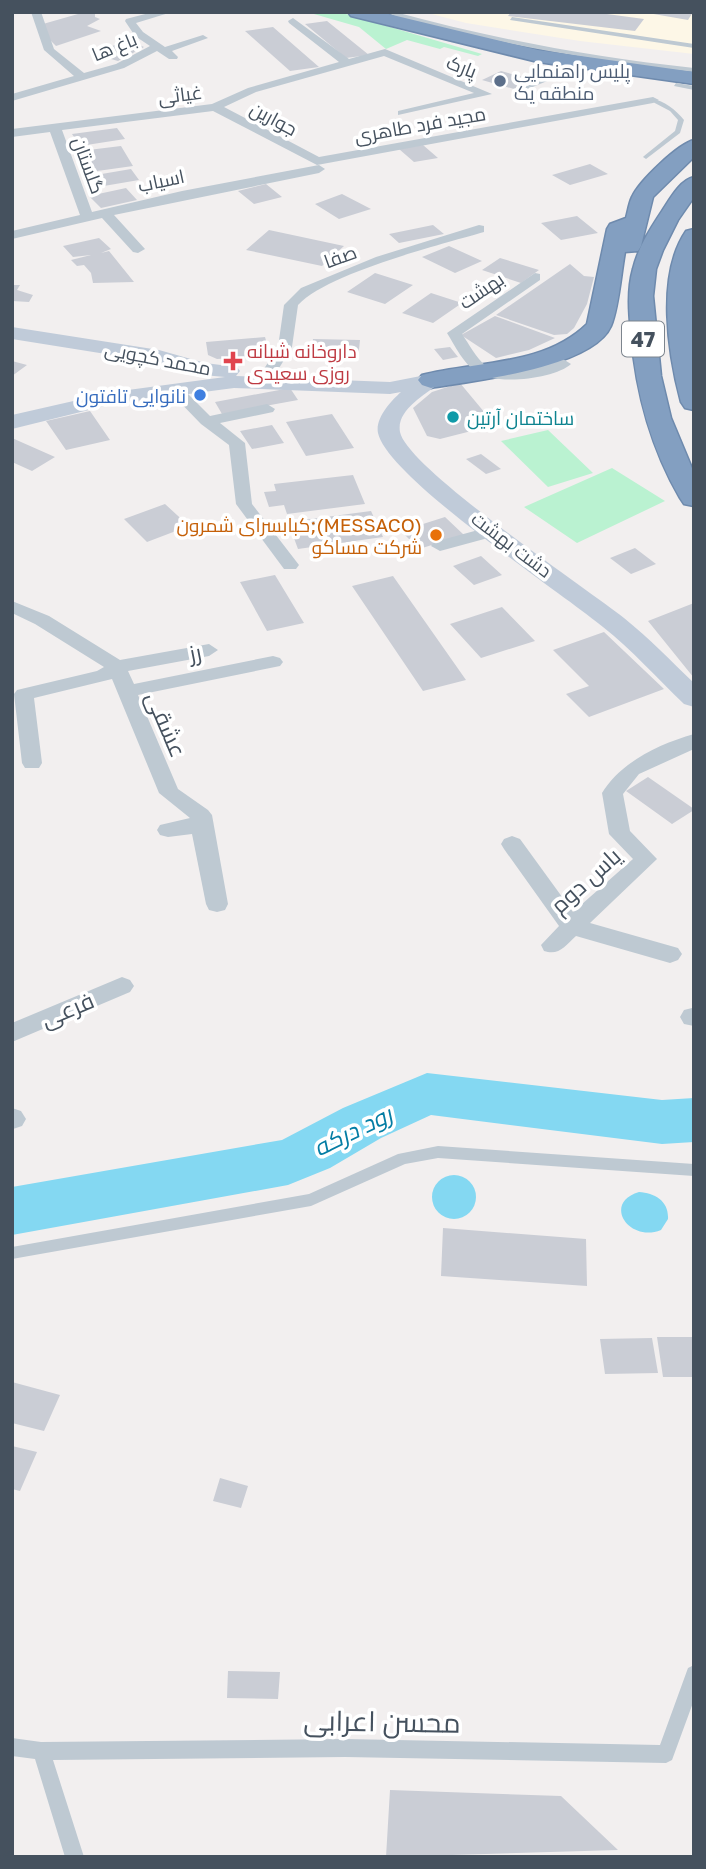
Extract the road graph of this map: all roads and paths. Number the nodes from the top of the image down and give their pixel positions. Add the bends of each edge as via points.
1 (36, 12) edge
2 (167, 12) edge
3 (357, 12) edge
4 (377, 12) edge
5 (388, 12) edge
6 (408, 12) edge
7 (512, 19) dead end
8 (293, 21) dead end
9 (191, 33) dead end
10 (438, 34) junction
11 (203, 38) dead end
12 (694, 46) edge
13 (162, 49) junction
14 (385, 52) joint
15 (609, 53) junction
16 (694, 59) edge
17 (348, 64) junction
18 (555, 68) junction
19 (595, 74) junction
20 (82, 77) junction
21 (691, 78) edge
22 (521, 90) dead end
23 (12, 98) edge
24 (653, 100) joint
25 (694, 104) edge
26 (215, 107) junction
27 (402, 113) dead end
28 (55, 128) junction
29 (12, 133) edge
30 (694, 146) edge
31 (646, 157) dead end
32 (318, 165) junction
33 (694, 183) edge
34 (103, 212) junction
35 (87, 216) junction
36 (637, 222) junction
37 (479, 229) dead end
38 (12, 235) edge
39 (691, 247) edge
40 (138, 249) dead end
41 (535, 277) dead end
42 (680, 309) junction
43 (12, 333) edge
44 (694, 339) edge
45 (644, 348) junction
46 (563, 364) dead end
47 (482, 370) junction
48 (268, 375) junction
49 (431, 380) junction
50 (175, 389) junction
51 (694, 402) edge
52 (267, 409) dead end
53 (207, 421) junction
54 (12, 422) edge
55 (694, 498) edge
56 (493, 531) junction
57 (440, 546) dead end
58 (290, 565) dead end
59 (12, 606) edge
60 (209, 650) dead end
61 (273, 662) dead end
62 (117, 667) junction
63 (127, 691) junction
64 (694, 698) edge
65 (694, 741) edge
66 (32, 763) dead end
67 (201, 825) junction
68 (167, 830) dead end
69 (512, 844) dead end
70 (217, 904) dead end
71 (572, 927) junction
72 (552, 946) dead end
73 (670, 954) dead end
74 (122, 986) dead end
75 (12, 1033) edge
76 (694, 1170) edge
77 (12, 1253) edge
78 (694, 1674) edge
79 (12, 1747) edge
80 (41, 1751) junction
81 (75, 1857) edge

1 - 20 street via 49,50
2 - 13 street via 130,21 139,34
3 - 10 highway
4 - 21 lane via 538,51
5 - 21 lane
6 - 15 highway
7 - 12 lane
8 - 17 street
9 - 13 street
10 - 18 highway
10 - 21 highway via 549,58
11 - 13 street
13 - 20 street, باغ ها
14 - 17 street, غیاثی
14 - 27 street, پارک via 486,94
15 - 16 highway
15 - 21 highway
17 - 26 street, غیاثی via 252,90
18 - 19 highway
18 - 22 lane via 551,78
19 - 21 highway
19 - 25 highway via 658,89
20 - 23 street, باغ ها
24 - 31 lane via 681,120 678,132
24 - 32 street, مجید فرد طاهری
26 - 28 street, غیاثی
26 - 32 street, جوارین
28 - 29 street, غیاثی
28 - 35 street, گلستان
30 - 36 highway via 643,196
32 - 34 street, اسیاب
33 - 45 highway, 47 via 675,206 646,264 641,307
34 - 35 street, اسیاب
34 - 40 street
35 - 38 street, اسیاب
36 - 45 highway via 623,275 622,301 628,325
36 - 47 highway via 618,229 599,326 591,336 555,355
37 - 48 street, صفا via 318,285 295,299 284,348
39 - 42 highway, 47
41 - 47 street, بهشت via 455,331
42 - 44 highway
42 - 51 highway, 47
43 - 48 street, محمد کچویی via 159,356 203,369
45 - 55 highway, 47 via 649,393 660,428
46 - 47 street via 519,374
47 - 49 highway
48 - 49 street, محمد کچویی
49 - 50 street via 390,388 234,382
49 - 56 street, دشت بهشت via 403,401 391,418 389,434 400,453
50 - 53 street
50 - 54 street
52 - 53 street
53 - 58 street via 237,443 244,504
56 - 57 street
56 - 64 street, دشت بهشت via 615,622
59 - 62 street
60 - 62 street
61 - 63 street, رز
62 - 63 street, عشقی
62 - 66 street via 103,676 24,694
63 - 67 street, عشقی via 169,793 201,815
65 - 71 street, یاس دوم via 632,769 612,793 620,834 646,859
67 - 68 street
67 - 70 street, عشقی
69 - 71 street
71 - 72 street, یاس دوم
71 - 73 street
74 - 75 street, فرعی
76 - 77 lane via 438,1152 403,1158 311,1200
78 - 80 lane, محسن اعرابی via 666,1754 345,1748
79 - 80 lane, محسن اعرابی
80 - 81 lane

